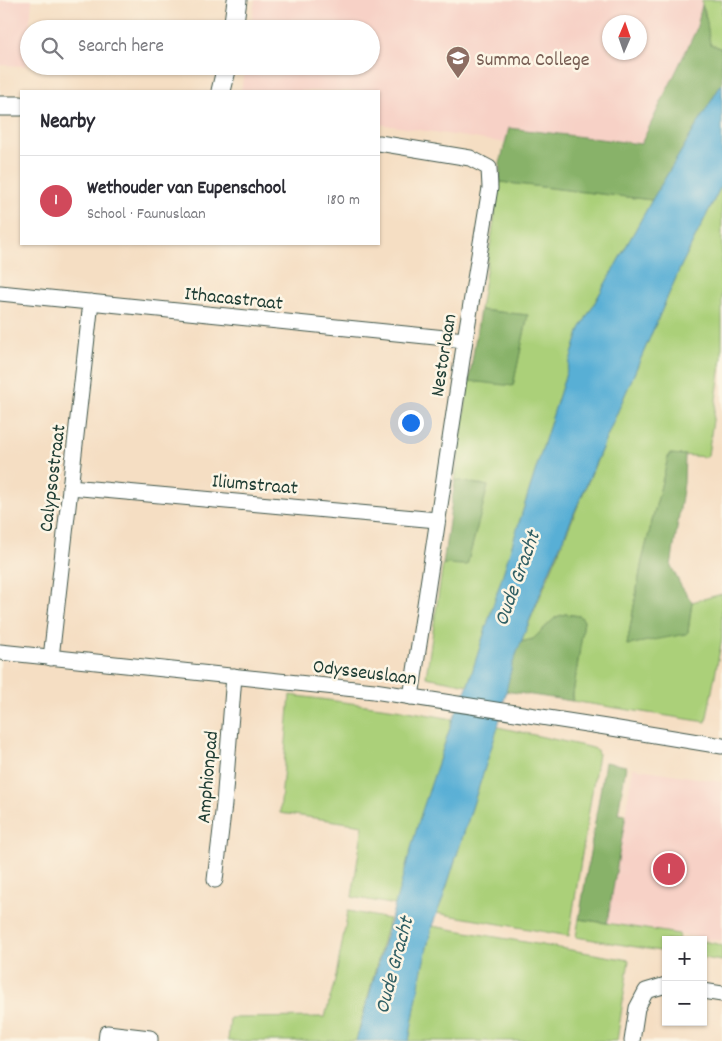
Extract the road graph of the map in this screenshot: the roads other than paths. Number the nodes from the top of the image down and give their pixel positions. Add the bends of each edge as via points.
1 (237, 0) edge
2 (234, 20) edge
3 (225, 75) edge
4 (221, 90) edge
5 (0, 106) edge
6 (20, 106) edge
7 (380, 143) edge
8 (0, 293) edge
9 (91, 302) junction
10 (465, 340) junction
11 (70, 487) junction
12 (437, 520) junction
13 (0, 652) edge
14 (51, 658) junction
15 (234, 676) junction
16 (411, 696) junction
17 (722, 746) edge
18 (215, 880) dead end
19 (662, 986) edge
20 (707, 992) edge
21 (722, 994) edge
22 (106, 1041) edge
23 (150, 1041) edge
24 (632, 1041) edge

1 - 2 street
3 - 4 street
5 - 6 street
7 - 10 street, Nestorlaan via 470,158 489,168 490,188
8 - 9 street, Ithacastraat
9 - 10 street, Ithacastraat
9 - 11 street, Calypsostraat
10 - 12 street, Nestorlaan
11 - 12 street, Iliumstraat
11 - 14 street, Calypsostraat
12 - 16 street, Nestorlaan
13 - 14 street, Odysseuslaan
14 - 15 street, Odysseuslaan
15 - 16 street, Odysseuslaan
15 - 18 street, Amphionpad
16 - 17 street, Odysseuslaan
19 - 24 street via 646,991 637,1008
20 - 21 street
22 - 23 street via 107,1033 150,1038

